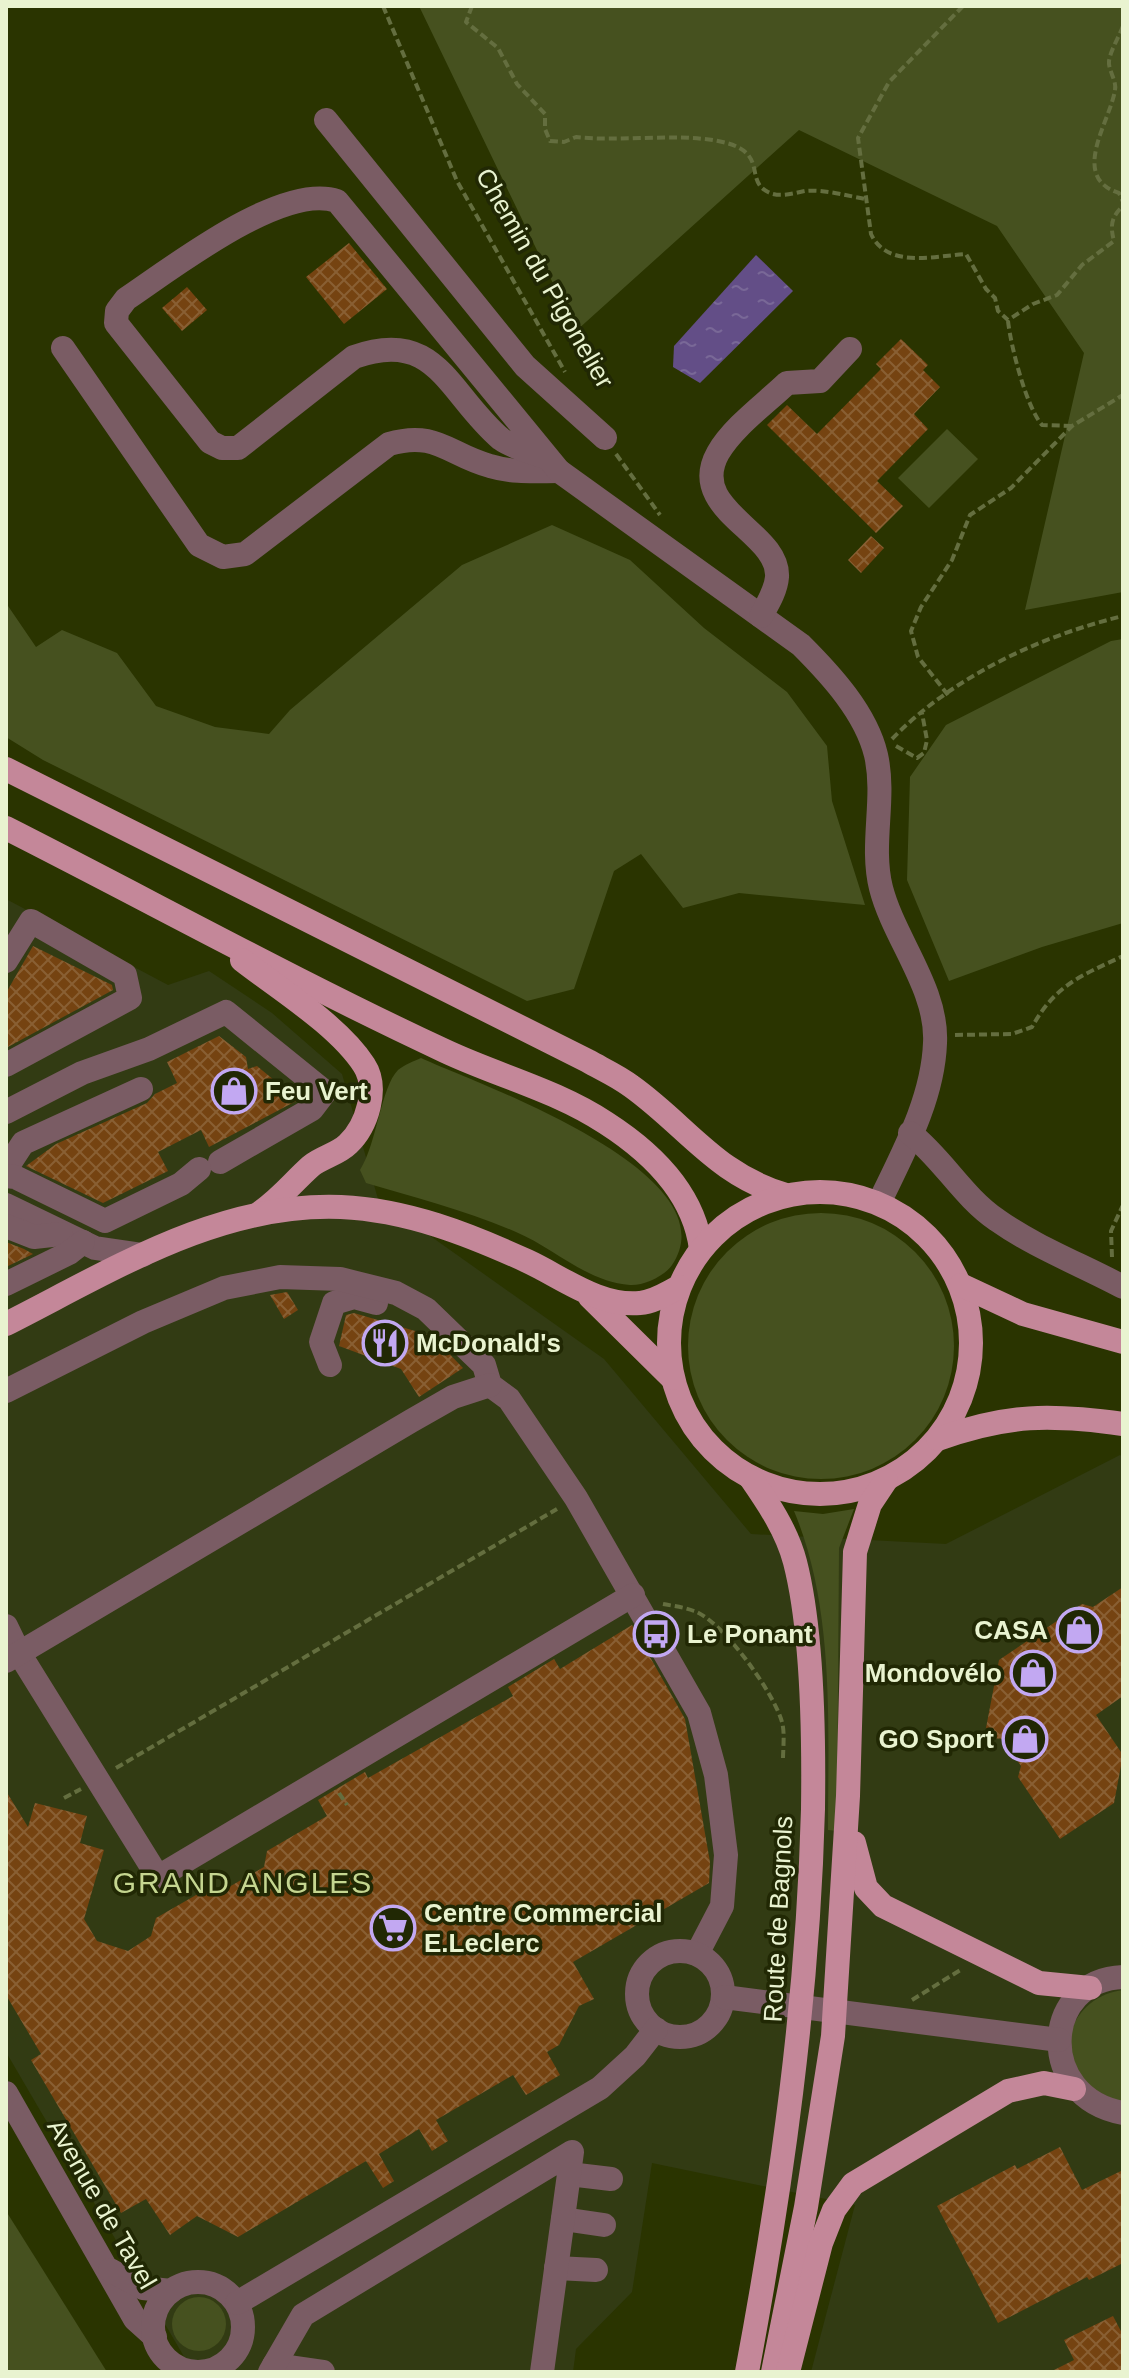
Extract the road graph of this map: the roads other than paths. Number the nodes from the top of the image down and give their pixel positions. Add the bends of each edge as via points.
1 (326, 120) dead end
2 (63, 348) dead end
3 (850, 349) dead end
4 (605, 438) road end
5 (553, 464) junction
6 (761, 616) junction
7 (6, 769) edge
8 (6, 828) edge
9 (199, 926) junction
10 (6, 961) edge
11 (6, 1065) edge
12 (141, 1089) dead end
13 (6, 1112) edge
14 (910, 1133) junction
15 (6, 1169) edge
16 (6, 1176) edge
17 (786, 1195) junction
18 (879, 1203) junction
19 (6, 1205) edge
20 (259, 1214) junction
21 (6, 1226) edge
22 (75, 1238) junction
23 (701, 1249) junction
24 (143, 1255) junction
25 (1114, 1282) edge
26 (6, 1284) edge
27 (961, 1285) junction
28 (679, 1287) junction
29 (582, 1290) junction
30 (426, 1309) junction
31 (6, 1324) edge
32 (1123, 1342) edge
33 (330, 1365) dead end
34 (672, 1378) junction
35 (490, 1385) junction
36 (6, 1391) edge
37 (1123, 1424) edge
38 (938, 1439) junction
39 (750, 1477) junction
40 (886, 1480) junction
41 (633, 1595) junction
42 (6, 1626) edge
43 (13, 1657) edge
44 (848, 1796) junction
45 (697, 1954) junction
46 (1123, 1977) edge
47 (1090, 1988) junction
48 (724, 1997) junction
49 (656, 2029) junction
50 (1059, 2040) junction
51 (1074, 2089) junction
52 (6, 2093) edge
53 (1123, 2113) edge
54 (569, 2174) junction
55 (611, 2179) dead end
56 (563, 2219) junction
57 (604, 2225) dead end
58 (108, 2268) junction
59 (556, 2268) junction
60 (596, 2270) dead end
61 (171, 2291) junction
62 (237, 2303) junction
63 (155, 2337) junction
64 (172, 2366) edge
65 (272, 2369) edge
66 (209, 2371) edge
67 (323, 2372) edge
68 (542, 2372) edge
69 (747, 2372) edge
70 (773, 2372) edge
71 (788, 2372) edge

1 - 4 street via 525,366
2 - 5 street via 199,545 223,557 245,554 389,444 411,437 437,441 507,471
3 - 6 street via 820,381 787,383 725,445 713,466 713,488 727,511 773,562 777,575
5 - 5 street via 337,201 326,197 238,223 126,299 117,311 116,323 210,442 222,448 238,448 354,357 409,349 426,358 503,441
5 - 6 street
6 - 14 street via 828,672 859,717 876,755 875,858 882,892 928,1004 936,1039 932,1073
7 - 17 main road via 588,1061 631,1086 724,1168
8 - 9 main road
9 - 20 main road via 342,1041 365,1067 369,1106 363,1125 347,1146 311,1166
9 - 23 main road via 444,1051 566,1100 606,1123 678,1189 698,1225
10 - 11 street via 31,921 125,975 130,998
12 - 15 street via 23,1143
13 - 16 street via 82,1073 149,1049 226,1012 325,1092 312,1109 105,1221
14 - 18 street
14 - 25 street via 998,1221
17 - 18 main road via 838,1193
17 - 23 main road via 738,1215
18 - 27 main road via 913,1223 941,1251
19 - 22 street
20 - 24 main road via 190,1234
20 - 29 main road via 340,1207 442,1224
21 - 22 street via 34,1237
22 - 24 street via 108,1253
22 - 26 street
23 - 28 main road
24 - 31 main road
27 - 32 main road via 1023,1314
27 - 38 main road via 971,1325 971,1365 959,1404
28 - 29 main road via 641,1303
28 - 34 main road via 670,1317
29 - 34 main road
30 - 33 street via 341,1298 334,1303 321,1342
30 - 35 street via 484,1365
30 - 36 street via 382,1289 340,1279 295,1278 224,1288
34 - 39 main road via 701,1435
35 - 41 street via 509,1399
35 - 43 street via 453,1397
37 - 38 main road via 1050,1416 1004,1419
38 - 40 main road
39 - 40 main road via 776,1488 832,1494
39 - 69 main road, Route de Bagnols via 775,1514 795,1561 813,1753 801,2032 774,2230
40 - 44 main road via 870,1504 855,1552
41 - 43 street via 158,1877 98,1778
41 - 45 street via 699,1713 716,1775 726,1877 722,1906
42 - 43 street
44 - 47 main road via 862,1878 883,1906 1039,1983
44 - 70 main road via 833,2036
45 - 48 street via 712,1964
45 - 49 street via 672,1951 642,1973 637,1997 646,2021
46 - 47 street
47 - 50 street via 1069,2010
48 - 49 street via 720,2012 699,2033 684,2037
48 - 50 street
49 - 62 street via 600,2088
50 - 51 street via 1062,2066
51 - 53 street via 1096,2106
51 - 71 main road via 1044,2083 1008,2091 853,2184 834,2210 821,2243
52 - 58 street, Avenue de Tavel
54 - 55 street
54 - 56 street
54 - 65 street via 572,2152 303,2315
56 - 57 street
56 - 59 street
58 - 61 street via 143,2288
58 - 63 street, Avenue de Tavel via 135,2319
59 - 60 street
59 - 68 street
61 - 62 street via 207,2283
61 - 63 street via 156,2311
62 - 66 street via 244,2330 240,2344 233,2356
63 - 64 street
64 - 66 street
65 - 67 street

